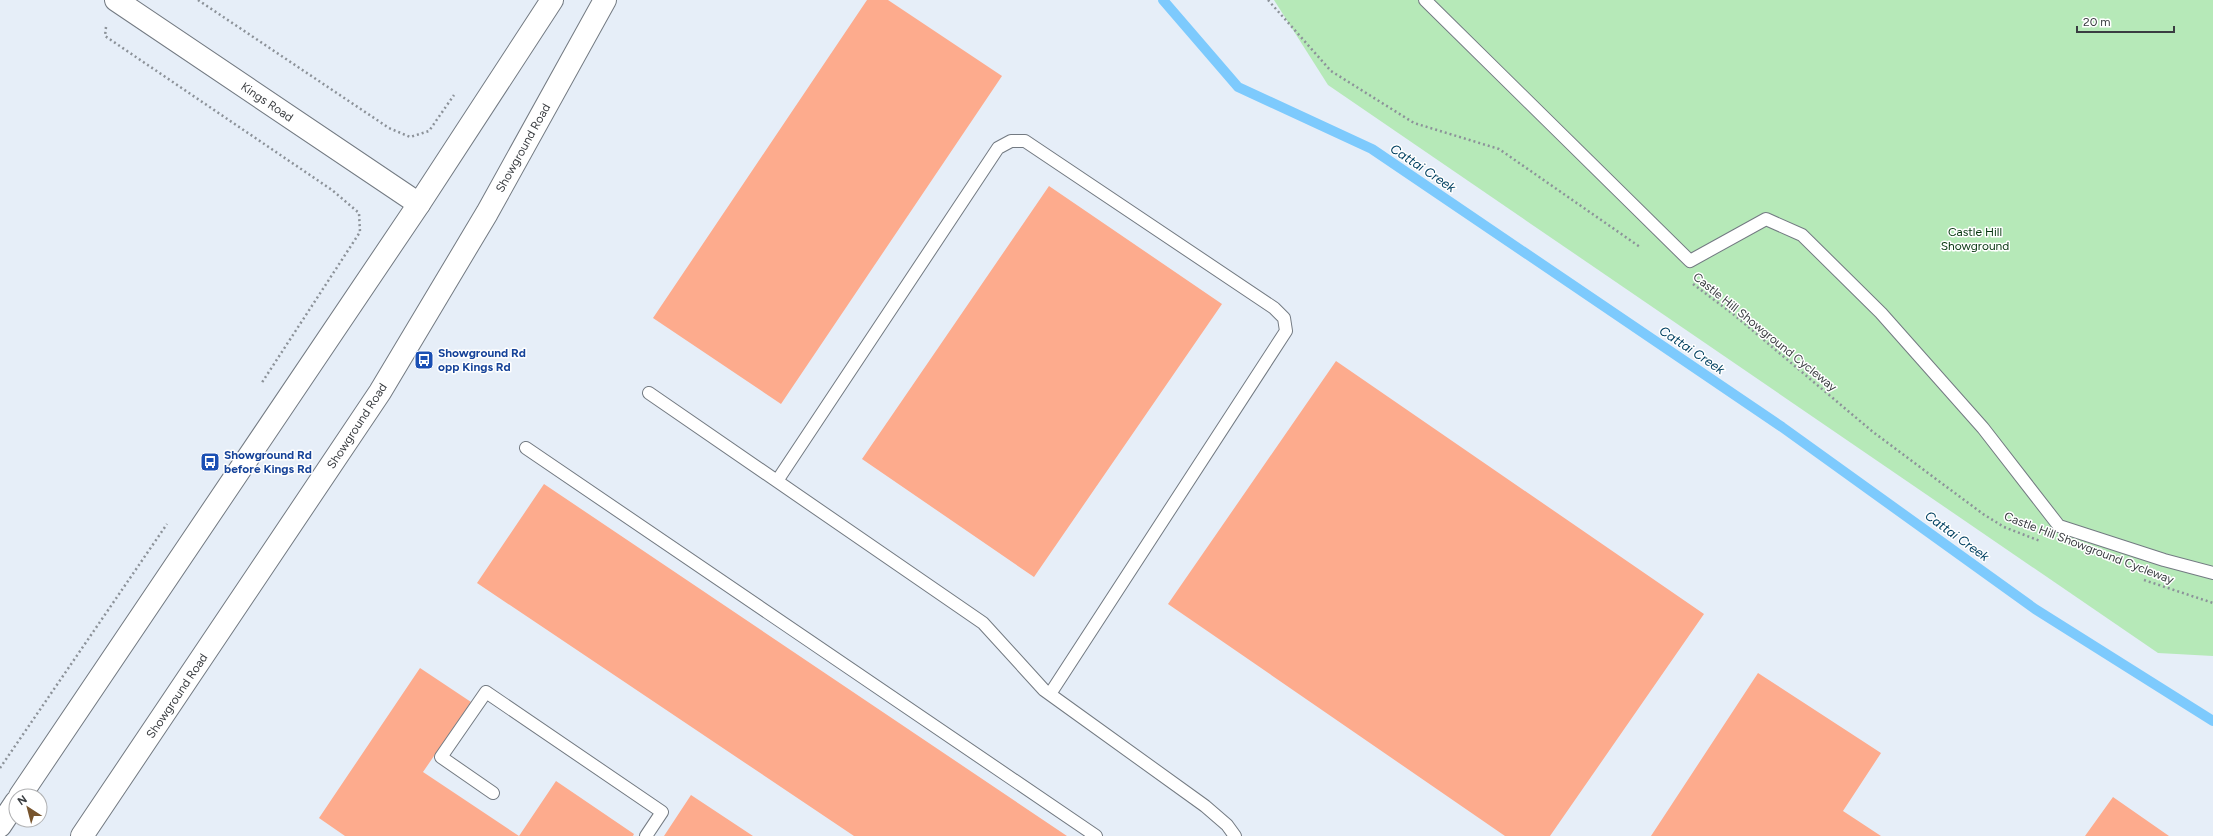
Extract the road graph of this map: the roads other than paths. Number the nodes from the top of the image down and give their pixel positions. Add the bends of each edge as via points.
1 (116, 0) edge
2 (552, 0) edge
3 (605, 0) edge
4 (1425, 0) edge
5 (419, 204) junction
6 (649, 393) dead end
7 (526, 448) dead end
8 (777, 481) junction
9 (2213, 573) edge
10 (1050, 694) junction
11 (25, 788) edge
12 (493, 793) dead end
13 (8, 814) edge
14 (0, 826) edge
15 (82, 836) edge
16 (646, 836) edge
17 (1096, 836) edge
18 (1235, 836) edge

1 - 5 main road, Kings Road
2 - 5 main road
3 - 15 main road, Showground Road via 487,213 380,392
4 - 9 lane via 1690,261 1766,219 1802,235 1881,313 1978,422 2059,526
5 - 11 main road
6 - 8 lane
7 - 17 lane
8 - 10 lane via 983,623 1035,682
8 - 10 lane via 998,148 1011,141 1026,141 1274,308 1284,318 1286,331
10 - 18 lane via 1205,806
12 - 16 lane via 441,757 486,692 662,812
13 - 14 main road

